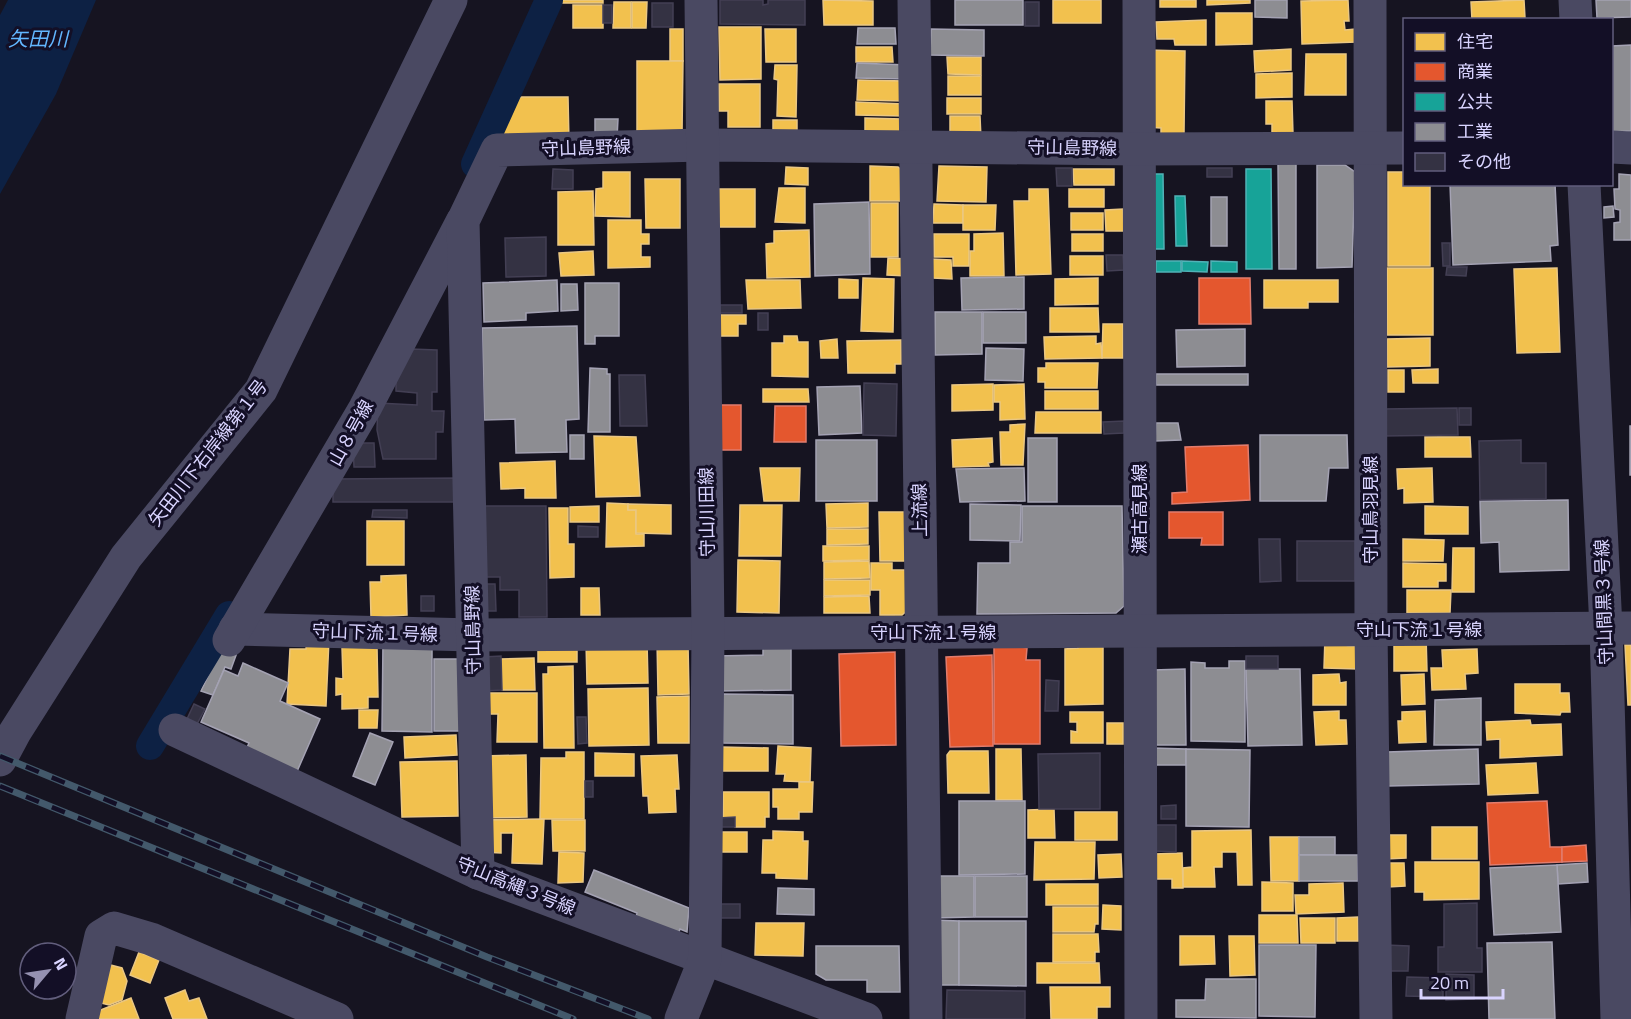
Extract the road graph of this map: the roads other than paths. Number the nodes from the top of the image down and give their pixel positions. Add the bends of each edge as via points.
1 (451, 0) edge
2 (701, 0) edge
3 (914, 0) edge
4 (1139, 0) edge
5 (1370, 0) edge
6 (1575, 0) edge
7 (1576, 18) edge
8 (703, 145) junction
9 (916, 146) junction
10 (1613, 147) edge
11 (1403, 148) edge
12 (1631, 148) edge
13 (1140, 149) junction
14 (1371, 149) junction
15 (1584, 186) edge
16 (463, 221) junction
17 (1618, 628) edge
18 (1371, 630) junction
19 (1140, 631) junction
20 (921, 633) junction
21 (232, 634) joint
22 (708, 634) junction
23 (473, 635) junction
24 (175, 730) dead end
25 (0, 760) edge
26 (478, 873) junction
27 (705, 959) junction
28 (279, 1007) edge
29 (82, 1019) edge
30 (337, 1019) edge
31 (681, 1019) edge
32 (866, 1019) edge
33 (926, 1019) edge
34 (1141, 1019) edge
35 (1376, 1019) edge
36 (1617, 1019) edge

1 - 25 street, 矢田川下右岸線第１号 via 261,390 126,557
2 - 8 street, 守山川田線
3 - 9 street, 上流線
4 - 13 street, 瀬古高見線
5 - 14 street, 守山鳥羽見線
6 - 7 street
8 - 9 street, 守山島野線
8 - 16 street, 守山島野線 via 497,150
8 - 22 street, 守山川田線
9 - 13 street, 守山島野線
9 - 20 street, 上流線
10 - 12 street
11 - 14 street, 守山島野線
13 - 14 street, 守山島野線
13 - 19 street, 瀬古高見線
14 - 18 street, 守山鳥羽見線
15 - 17 street, 守山間黒３号線
16 - 21 street, 山８号線 via 360,418
16 - 23 street, 守山島野線
17 - 18 street, 守山下流１号線
17 - 36 street, 守山間黒３号線
18 - 19 street, 守山下流１号線
18 - 35 street, 守山鳥羽見線
19 - 20 street, 守山下流１号線
19 - 34 street, 瀬古高見線
20 - 22 street, 守山下流１号線
20 - 33 street, 上流線
21 - 23 street, 守山下流１号線
22 - 23 street, 守山下流１号線
22 - 27 street, 守山川田線
23 - 26 street, 守山島野線
24 - 26 street, 守山高縄３号線
26 - 27 street, 守山高縄３号線
27 - 31 street, 守山川田線
27 - 32 street, 守山高縄３号線
28 - 29 street via 151,939 114,928 102,936
28 - 30 street

